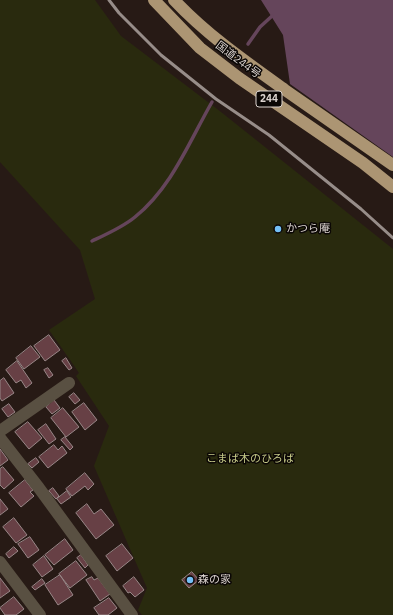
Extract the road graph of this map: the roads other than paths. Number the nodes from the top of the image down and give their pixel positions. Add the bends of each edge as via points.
1 (154, 0) edge
2 (174, 0) edge
3 (393, 165) edge
4 (393, 187) edge
5 (69, 383) dead end
6 (0, 431) edge
7 (0, 438) edge
8 (0, 562) edge
9 (40, 615) edge
10 (132, 615) edge

1 - 4 highway, 国道244号 / 244 via 200,48
2 - 3 highway, 国道244号 / 244 via 212,36 248,64
5 - 6 street
7 - 10 street
8 - 9 street

